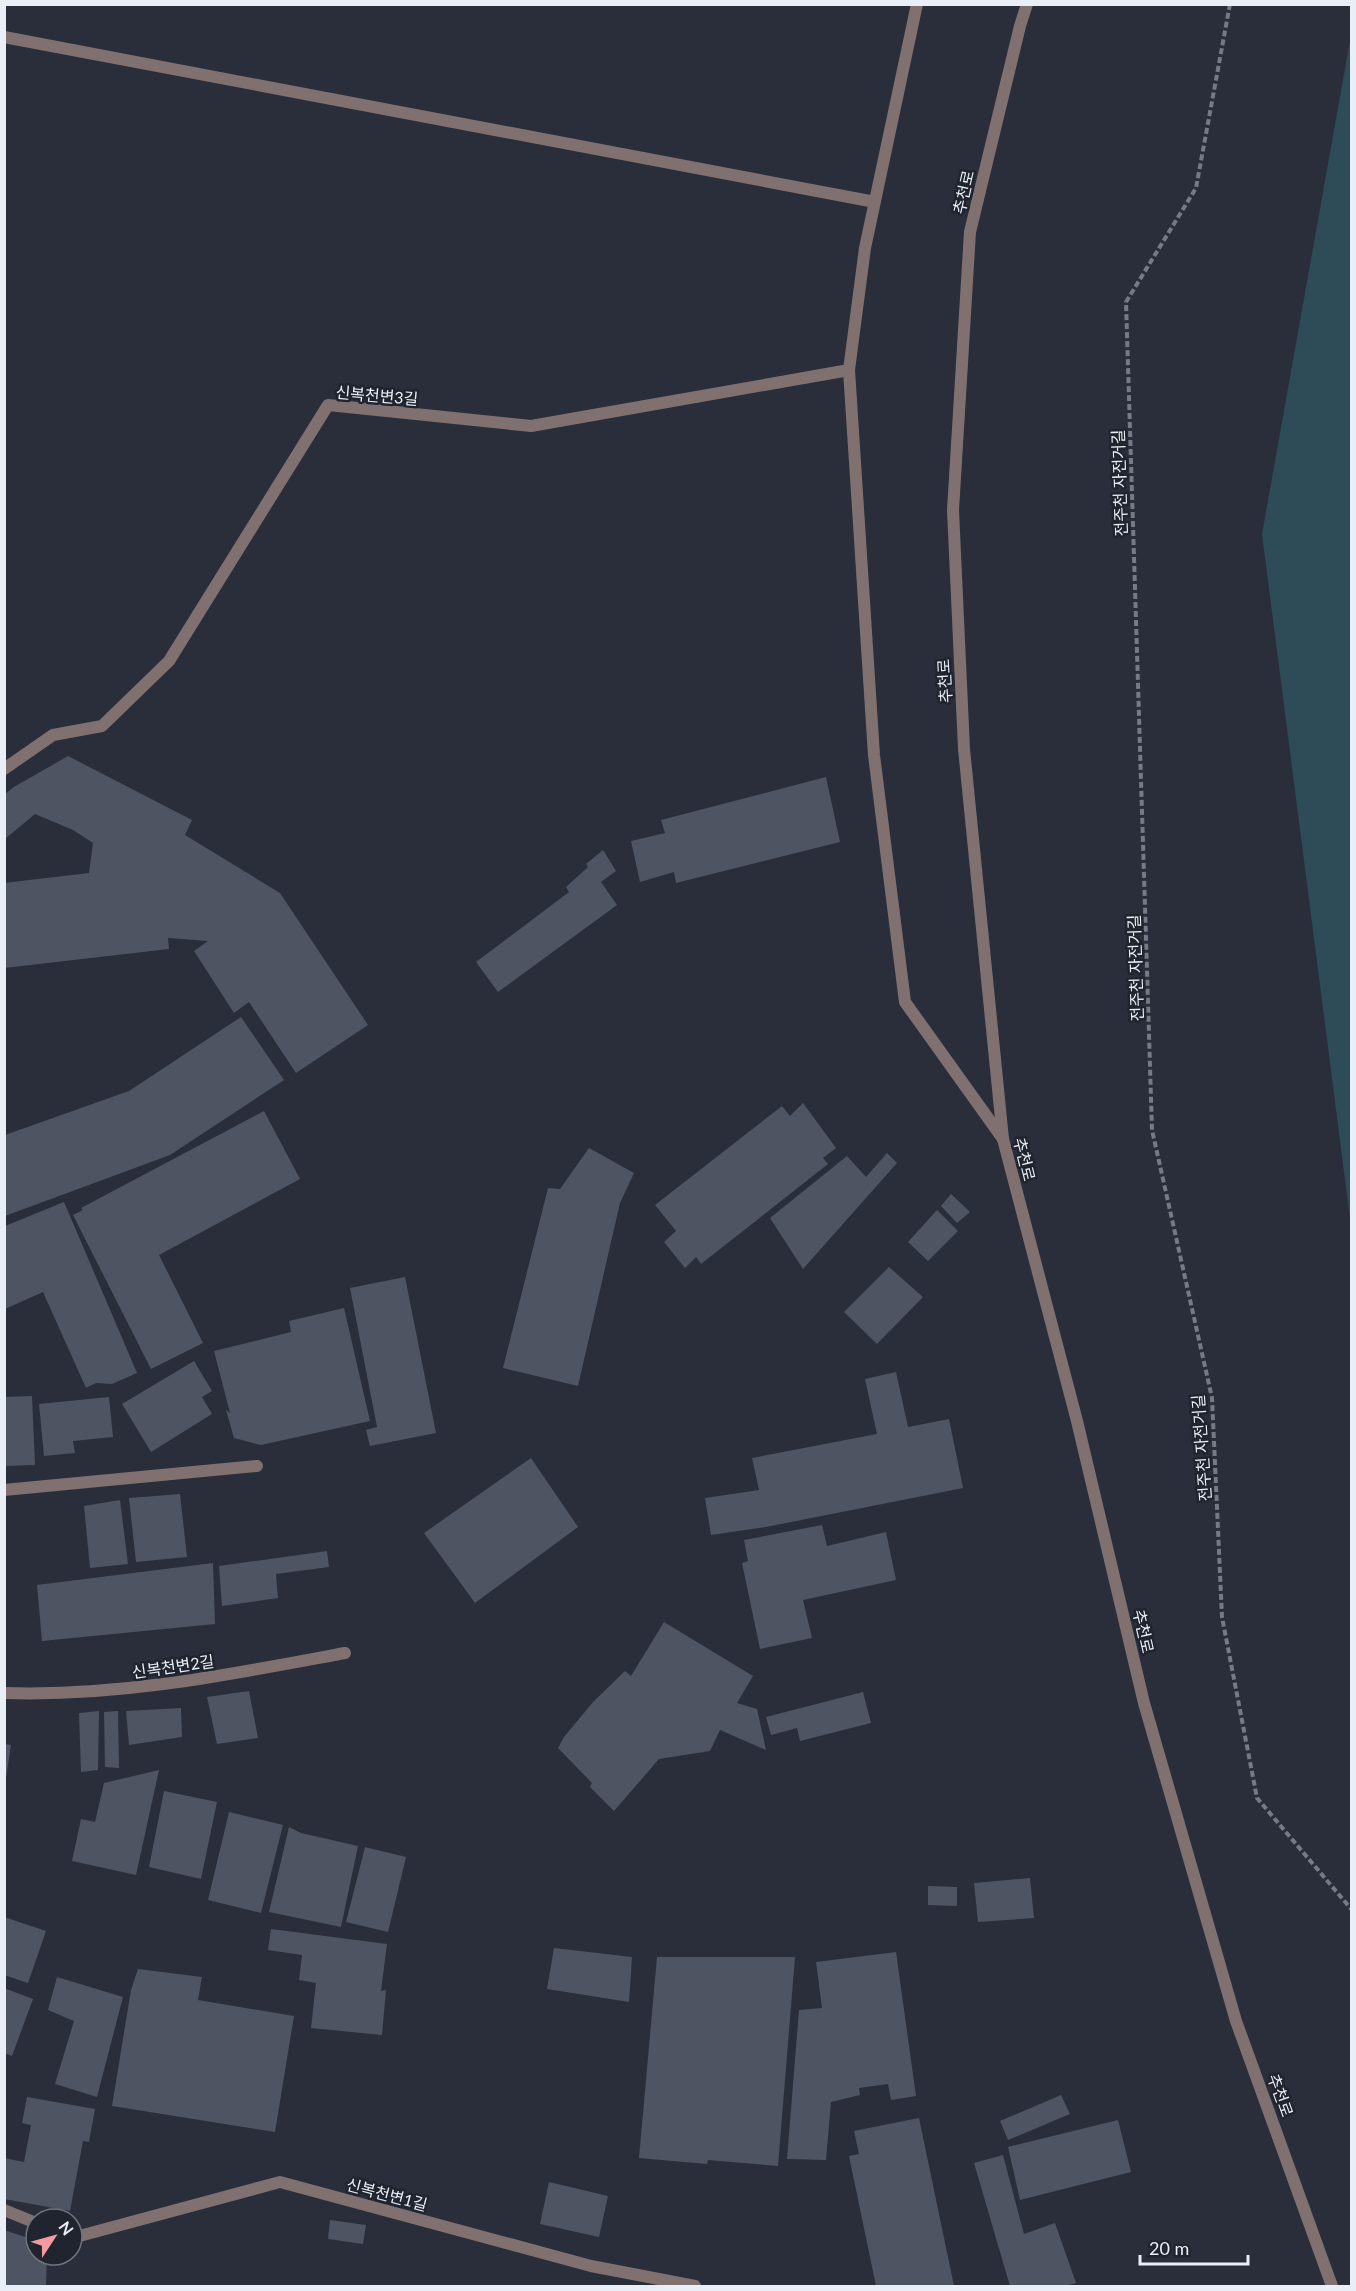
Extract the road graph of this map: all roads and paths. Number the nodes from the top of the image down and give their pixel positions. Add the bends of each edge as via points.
1 (917, 4) edge
2 (1027, 4) edge
3 (1230, 4) edge
4 (4, 37) edge
5 (875, 202) junction
6 (849, 370) junction
7 (4, 769) edge
8 (1003, 1139) junction
9 (257, 1466) dead end
10 (4, 1490) edge
11 (345, 1653) dead end
12 (4, 1693) edge
13 (1352, 1910) edge
14 (4, 2210) edge
15 (24, 2218) edge
16 (84, 2235) edge
17 (695, 2286) edge
18 (1332, 2286) edge

1 - 5 street
2 - 8 street, 추천로 via 970,232 953,510 964,749
3 - 13 path, 전주천 자전거길 via 1196,188 1126,302 1152,1130 1212,1398 1222,1617 1257,1798
4 - 5 street
5 - 6 street
6 - 7 street, 신복천변3길 via 531,426 328,405 169,661 102,726 53,735
6 - 8 street via 874,755 905,1002
8 - 18 street, 추천로 via 1077,1420 1144,1703 1236,2021
9 - 10 street
11 - 12 street, 신복천변2길 via 216,1677 114,1690
14 - 15 street
16 - 17 street, 신복천변1길 via 280,2182 591,2266

